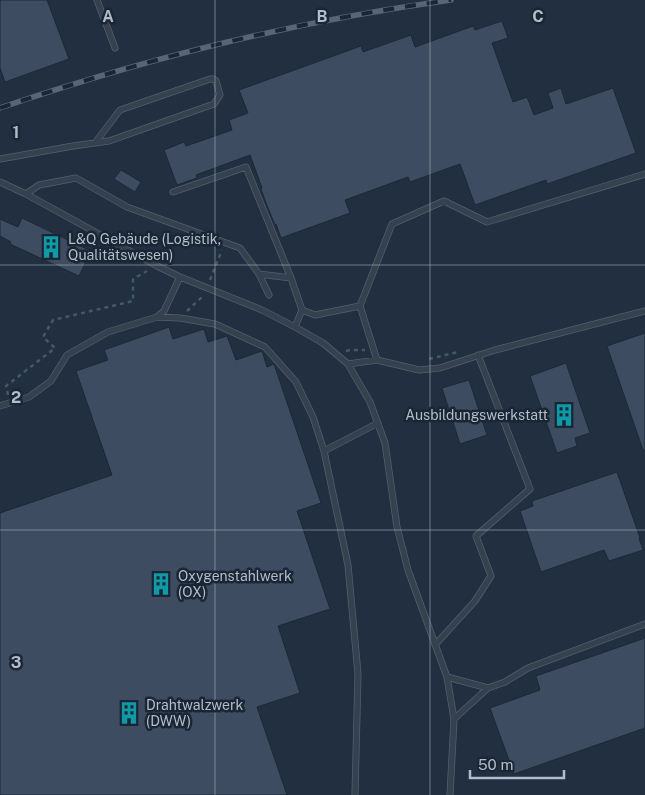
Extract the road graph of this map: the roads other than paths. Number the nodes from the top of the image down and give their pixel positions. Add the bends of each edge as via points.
1 (97, 0) edge
2 (115, 48) dead end
3 (95, 143) junction
4 (0, 159) edge
5 (645, 174) edge
6 (0, 182) edge
7 (173, 192) dead end
8 (26, 194) junction
9 (260, 274) junction
10 (180, 277) junction
11 (291, 278) junction
12 (270, 295) dead end
13 (360, 306) junction
14 (302, 310) junction
15 (645, 311) edge
16 (157, 317) junction
17 (295, 327) junction
18 (478, 355) junction
19 (377, 360) junction
20 (348, 364) junction
21 (0, 406) edge
22 (378, 423) junction
23 (324, 451) junction
24 (645, 624) edge
25 (435, 645) junction
26 (447, 678) junction
27 (488, 688) junction
28 (454, 719) junction
29 (355, 795) edge
30 (450, 795) edge

1 - 2 lane
3 - 3 lane via 214,104 220,95 216,81 210,79 120,110
3 - 4 lane
5 - 13 lane via 487,222 444,201 392,224
6 - 8 lane
7 - 11 lane via 246,167
8 - 9 lane via 38,185 76,178 127,208 240,248
8 - 10 lane
9 - 11 lane
9 - 12 lane
10 - 16 lane via 164,311
10 - 17 lane
11 - 14 lane
13 - 14 lane via 315,315
13 - 19 lane
14 - 17 lane
15 - 18 lane
16 - 21 lane via 108,332 67,355 51,381 30,397
16 - 23 lane via 215,324 265,347 296,382 313,417
17 - 20 lane via 323,343
18 - 19 lane via 440,368 419,370
18 - 25 lane via 530,489 476,536 491,576 475,601
19 - 20 lane
20 - 22 lane
22 - 23 lane
22 - 25 lane via 385,443 397,527 408,570
23 - 29 lane via 348,565 358,666
24 - 27 lane via 528,668
25 - 26 lane
26 - 27 lane
26 - 28 lane
27 - 28 lane
28 - 30 lane

